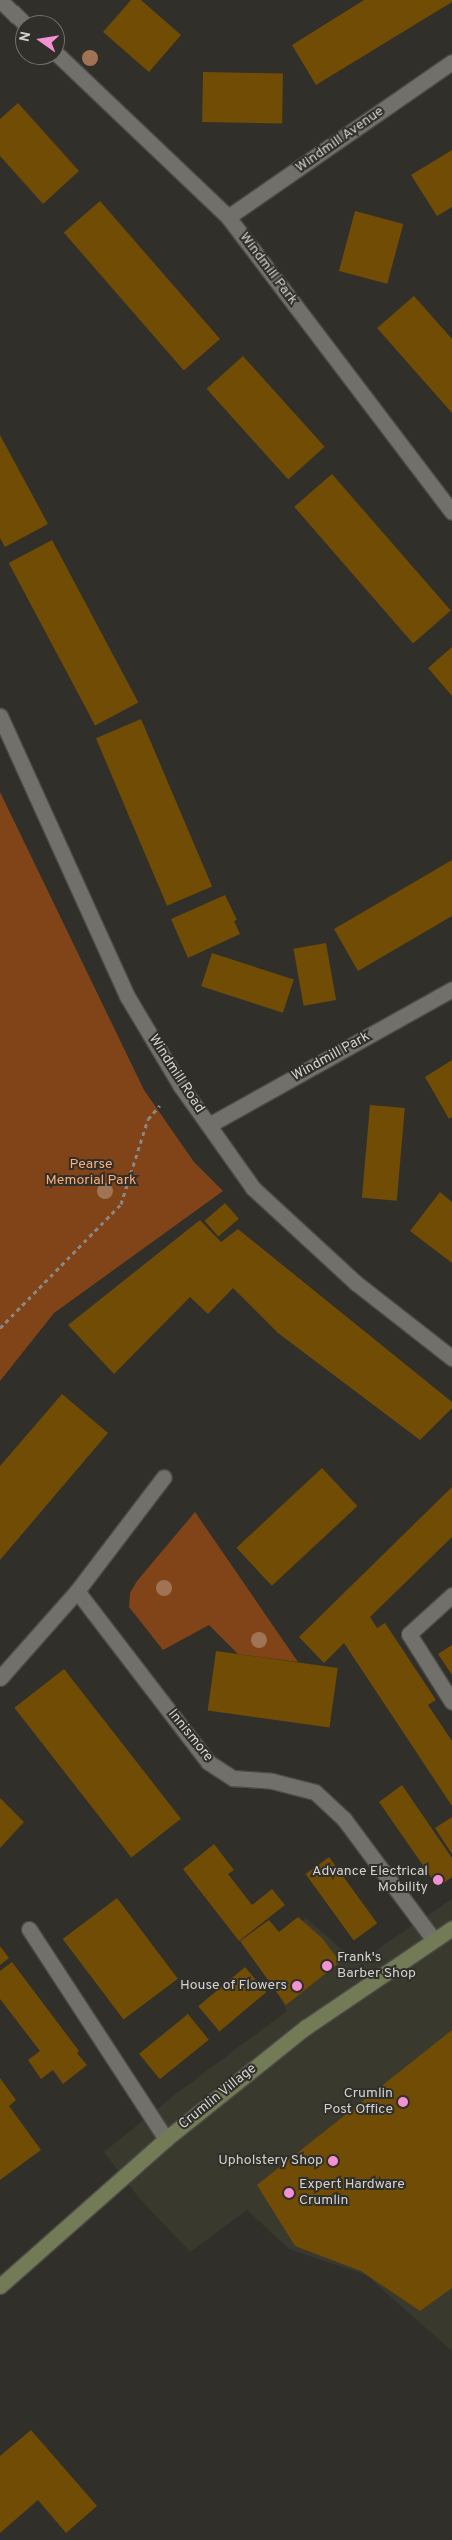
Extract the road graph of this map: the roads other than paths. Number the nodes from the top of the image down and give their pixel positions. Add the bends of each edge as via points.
1 (0, 0) edge
2 (16, 15) edge
3 (65, 62) edge
4 (452, 62) edge
5 (228, 217) junction
6 (452, 512) edge
7 (0, 716) edge
8 (452, 989) edge
9 (209, 1125) junction
10 (452, 1358) edge
11 (164, 1477) dead end
12 (77, 1591) junction
13 (452, 1595) edge
14 (0, 1678) edge
15 (452, 1702) edge
16 (452, 1928) edge
17 (29, 1929) dead end
18 (433, 1939) junction
19 (166, 2139) junction
20 (0, 2286) edge

1 - 2 street
3 - 5 street, Windmill Park
4 - 5 street, Windmill Avenue
5 - 6 street, Windmill Park
7 - 9 street, Windmill Road via 127,996 180,1085
8 - 9 street, Windmill Park
9 - 10 street, Windmill Road via 253,1188 356,1284
11 - 12 street
12 - 14 street
12 - 18 street, Innismore via 208,1762 233,1778 272,1781 315,1792 344,1819
13 - 15 street via 409,1634
16 - 18 street, Crumlin Village
17 - 19 street
18 - 19 street, Crumlin Village via 306,2027
19 - 20 street, Crumlin Village

